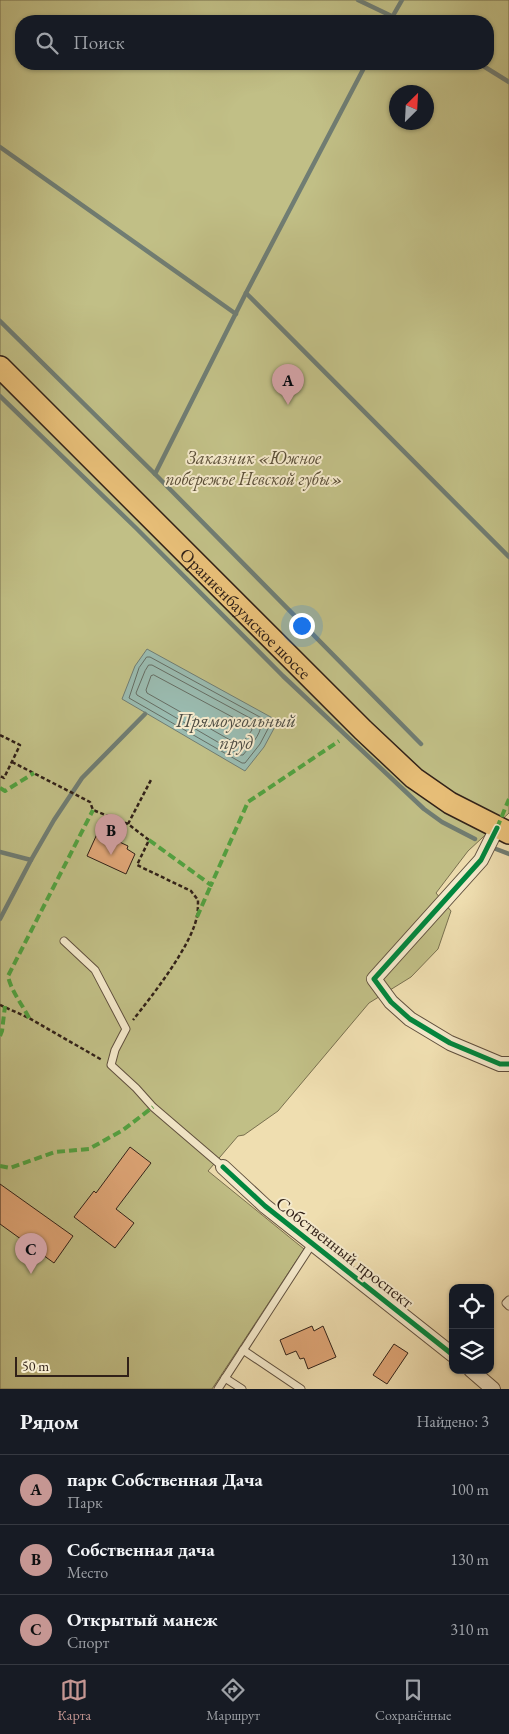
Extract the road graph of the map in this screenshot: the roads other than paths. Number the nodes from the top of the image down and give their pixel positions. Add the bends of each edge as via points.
1 (0, 367) edge
2 (503, 831) edge
3 (64, 941) dead end
4 (509, 1064) edge
5 (223, 1167) joint
6 (312, 1244) junction
7 (509, 1300) edge
8 (509, 1306) edge
9 (243, 1350) junction
10 (449, 1352) edge
11 (475, 1374) edge
12 (225, 1378) junction
13 (485, 1385) edge
14 (218, 1389) edge
15 (242, 1389) edge
16 (301, 1389) edge

1 - 2 main road, Ораниенбаумское шоссе via 414,778 450,803
2 - 4 street via 374,979 391,1002 410,1019 450,1043 500,1064
3 - 5 lane via 95,970 126,1029 110,1065
5 - 6 street, Собственный проспект
6 - 9 lane
6 - 10 street, Собственный проспект
7 - 8 lane via 506,1303
9 - 12 lane
9 - 16 lane
11 - 13 street
12 - 14 lane
12 - 15 lane

